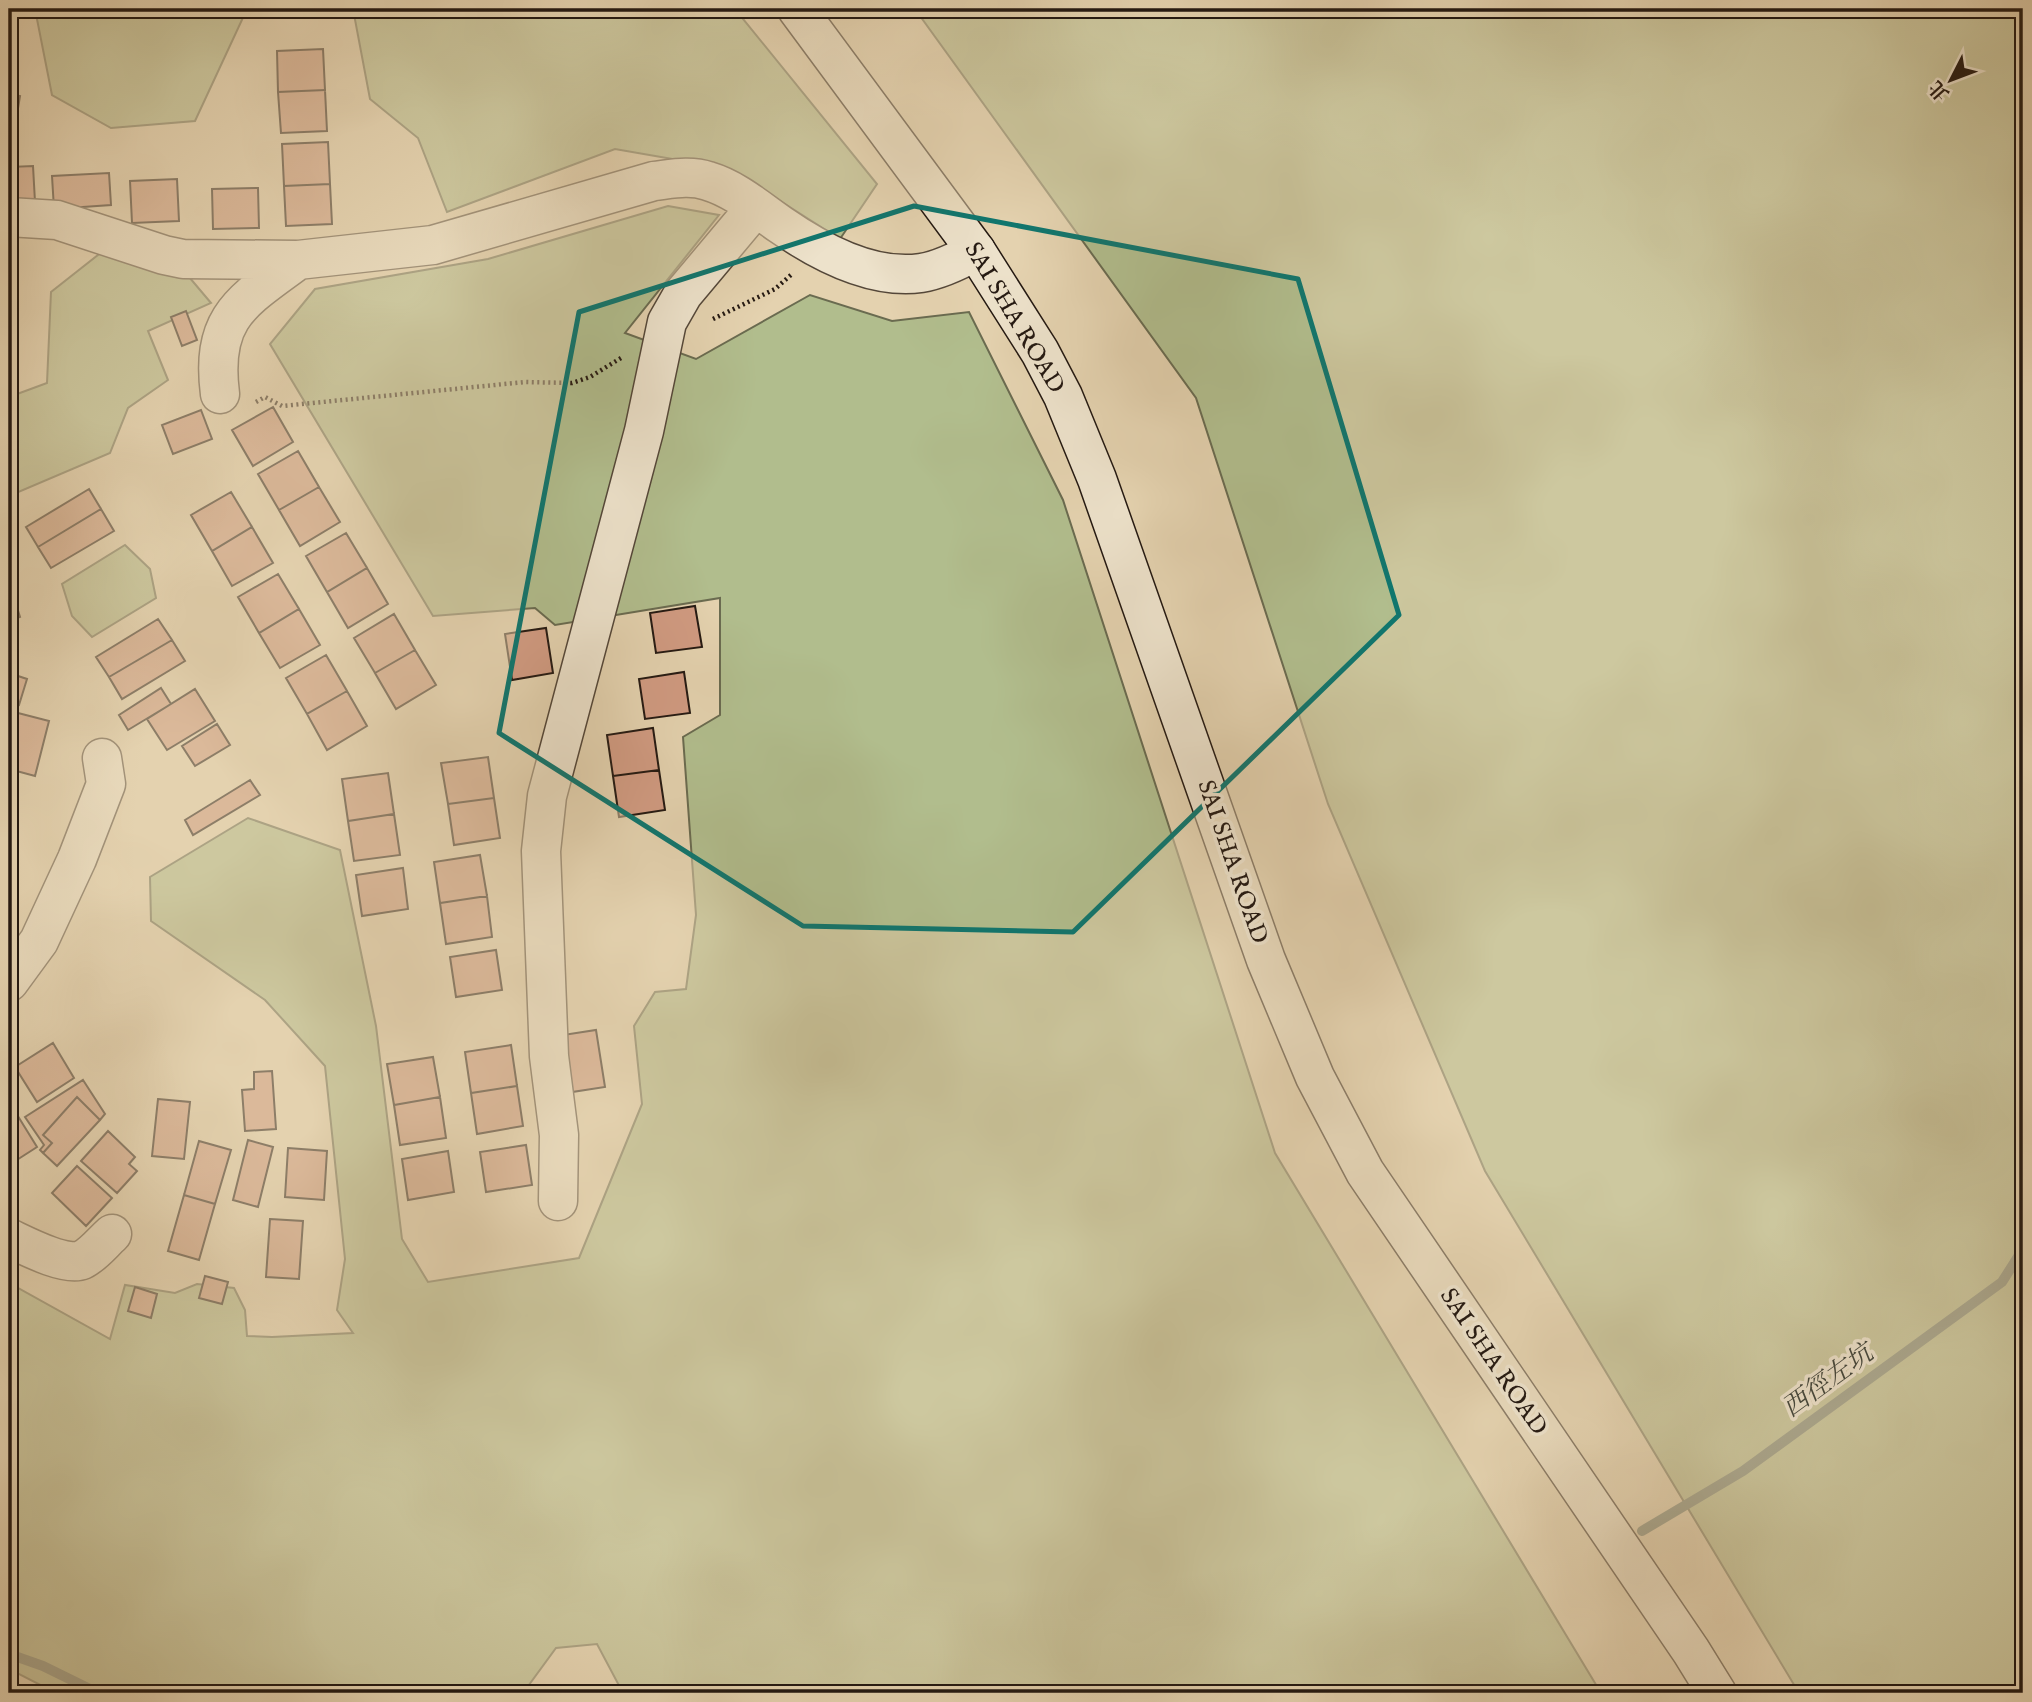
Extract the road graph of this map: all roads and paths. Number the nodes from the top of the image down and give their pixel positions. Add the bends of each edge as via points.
1 (797, 9) edge
2 (755, 207) junction
3 (9, 217) edge
4 (976, 251) junction
5 (298, 260) junction
6 (799, 266) dead end
7 (705, 323) dead end
8 (665, 335) junction
9 (220, 394) dead end
10 (282, 405) dead end
11 (102, 758) dead end
12 (9, 982) edge
13 (558, 1200) dead end
14 (112, 1234) dead end
15 (9, 1238) edge
16 (1717, 1693) edge

1 - 4 street, SAI SHA ROAD
2 - 4 street via 818,248 878,271 921,273
2 - 5 street via 707,180 654,181 433,245
2 - 8 street via 684,294 667,322
3 - 5 street via 57,220 183,259
4 - 16 street, SAI SHA ROAD via 1040,352 1081,438 1266,960 1336,1119 1391,1212
5 - 9 street via 242,302 232,315 217,356
6 - 7 path via 783,285
8 - 10 path via 596,375 572,383 525,382
8 - 13 street via 544,818 541,851 549,1056 559,1135
11 - 12 street via 106,784 77,859 39,941
14 - 15 street via 77,1261

